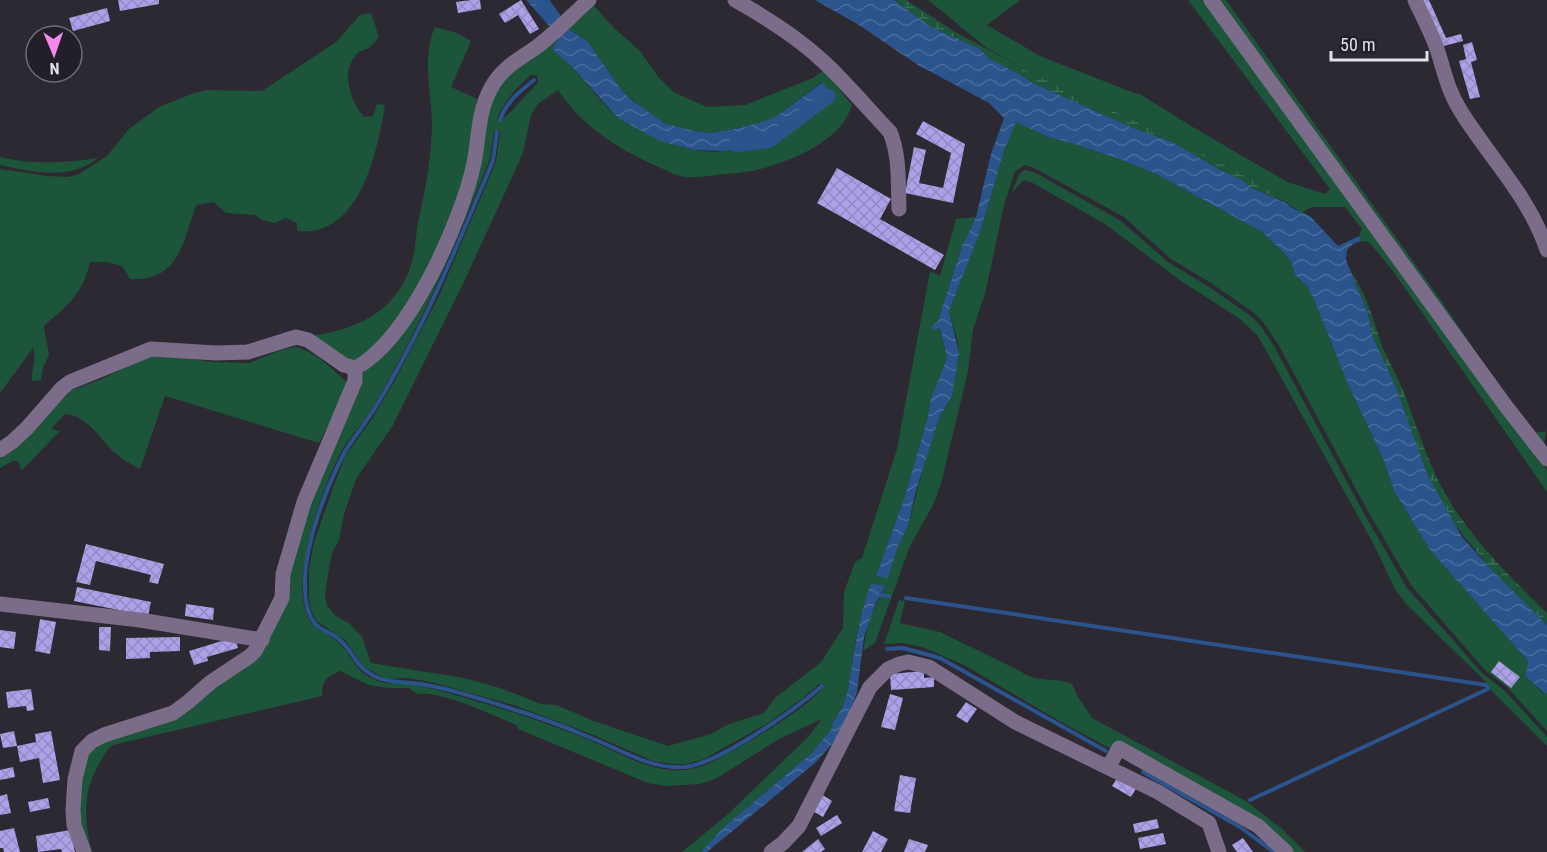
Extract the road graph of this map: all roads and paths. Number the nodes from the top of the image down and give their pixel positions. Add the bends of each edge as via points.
1 (589, 0) edge
2 (735, 0) edge
3 (1211, 0) edge
4 (1415, 0) edge
5 (899, 209) dead end
6 (1547, 250) edge
7 (355, 368) junction
8 (0, 450) edge
9 (1546, 454) edge
10 (0, 604) edge
11 (262, 640) junction
12 (1109, 766) junction
13 (84, 852) edge
14 (771, 852) edge
15 (1219, 852) edge
16 (1286, 852) edge

1 - 7 street via 539,45 504,69 491,87 482,110 464,197 423,289 401,325 376,354
2 - 5 street via 804,44 890,132 896,145
3 - 9 street via 1498,396
4 - 6 street via 1452,96 1519,192
7 - 8 street via 296,337 248,352 151,349 70,382 27,428
7 - 11 street via 355,381 304,502 283,574 279,608
10 - 11 street via 140,620
11 - 13 street via 250,656 173,713 104,735 82,751 73,810
12 - 14 street via 1015,722 929,667 899,664 870,687 799,826
12 - 15 street via 1209,823
12 - 16 street via 1119,748 1258,826

